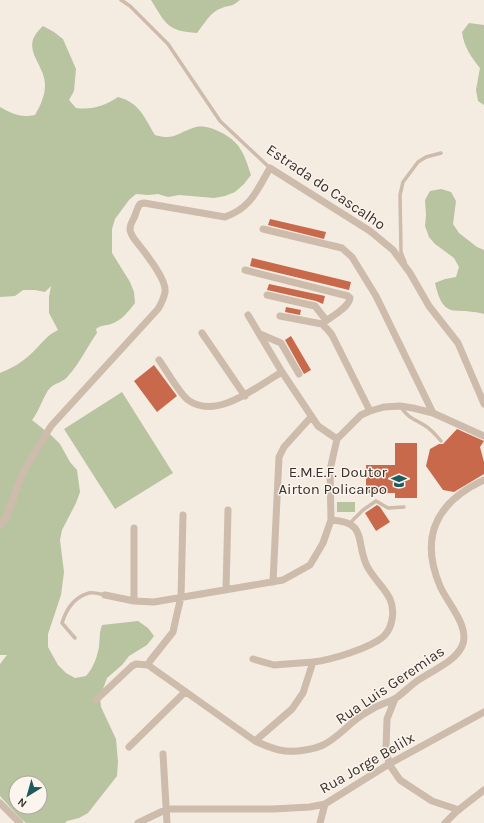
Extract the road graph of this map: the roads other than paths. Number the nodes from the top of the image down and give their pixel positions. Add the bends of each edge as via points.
1 (120, 0) edge
2 (126, 0) edge
3 (130, 6) junction
4 (441, 153) dead end
5 (270, 168) junction
6 (263, 228) dead end
7 (245, 270) dead end
8 (410, 273) junction
9 (267, 295) dead end
10 (248, 315) dead end
11 (280, 316) dead end
12 (324, 322) junction
13 (202, 333) dead end
14 (260, 334) junction
15 (160, 360) dead end
16 (282, 372) junction
17 (299, 374) dead end
18 (245, 396) junction
19 (484, 404) edge
20 (400, 406) junction
21 (370, 411) junction
22 (433, 412) junction
23 (311, 417) junction
24 (484, 436) edge
25 (337, 439) junction
26 (441, 441) dead end
27 (484, 480) edge
28 (404, 507) dead end
29 (228, 510) dead end
30 (183, 515) dead end
31 (331, 520) junction
32 (350, 523) junction
33 (0, 526) edge
34 (134, 528) dead end
35 (273, 582) junction
36 (226, 590) junction
37 (105, 595) joint
38 (181, 597) junction
39 (134, 601) junction
40 (75, 638) dead end
41 (253, 659) dead end
42 (313, 662) junction
43 (148, 665) junction
44 (185, 692) junction
45 (395, 699) junction
46 (96, 700) dead end
47 (484, 712) edge
48 (255, 741) junction
49 (129, 747) dead end
50 (163, 754) dead end
51 (388, 764) junction
52 (484, 790) edge
53 (0, 803) edge
54 (325, 804) junction
55 (167, 809) junction
56 (459, 810) junction
57 (20, 823) edge
58 (138, 823) edge
59 (167, 823) edge
60 (320, 823) edge
61 (445, 823) edge

1 - 3 lane
2 - 3 lane
3 - 5 lane, Estrada do Cascalho via 168,44 220,121
4 - 8 lane via 418,162 403,182 400,195 401,252
5 - 8 street, Estrada do Cascalho via 370,230 393,250
5 - 33 street via 247,205 225,216 140,204 130,224 130,230 132,237 153,263 165,286 166,291 161,303 51,426 23,472 6,518
6 - 22 street via 342,248 352,257 376,296
7 - 12 street via 350,298 346,306
8 - 19 street, Estrada do Cascalho via 428,306 458,343
9 - 12 street via 315,306
10 - 14 street
11 - 12 street
12 - 21 street
13 - 18 street
14 - 16 street
14 - 17 street via 281,343
15 - 18 street via 183,395 196,404 218,406
16 - 18 street
16 - 23 street
20 - 21 street
20 - 22 street
20 - 26 lane via 405,415 434,432
21 - 25 street via 361,415
22 - 24 street
23 - 25 street via 318,426
23 - 35 street via 284,447 279,457
25 - 31 street via 330,470
27 - 45 street, Rua Luis Geremias via 464,490 442,512 434,527 431,545 434,568 440,586 463,628 462,646 456,656
28 - 32 lane via 388,508 374,502
29 - 36 street
30 - 38 street
31 - 32 street
31 - 35 street via 323,543 310,565 283,580
32 - 42 street via 359,535 367,566 390,600 393,613 391,623 384,635 359,649 328,660
34 - 39 street
35 - 36 street
36 - 38 street
37 - 39 street
37 - 40 lane via 90,593 78,598 70,606 62,624
38 - 39 street via 154,602
38 - 43 street via 173,632
41 - 42 street via 274,665
42 - 48 street via 303,693 292,709
43 - 44 street, Rua Luis Geremias
43 - 46 street via 132,666
44 - 48 street, Rua Luis Geremias
44 - 49 street
45 - 48 street, Rua Luis Geremias via 368,711 324,744 305,750 282,752
45 - 51 street via 387,719
47 - 51 street, Rua Jorge Belilx
50 - 55 street
51 - 54 street, Rua Jorge Belilx
51 - 56 street via 400,780 432,802
52 - 56 street
53 - 57 street
54 - 55 street, Rua Jorge Belilx via 273,809
54 - 60 street
55 - 58 street, Rua Jorge Belilx
55 - 59 street
56 - 61 street

